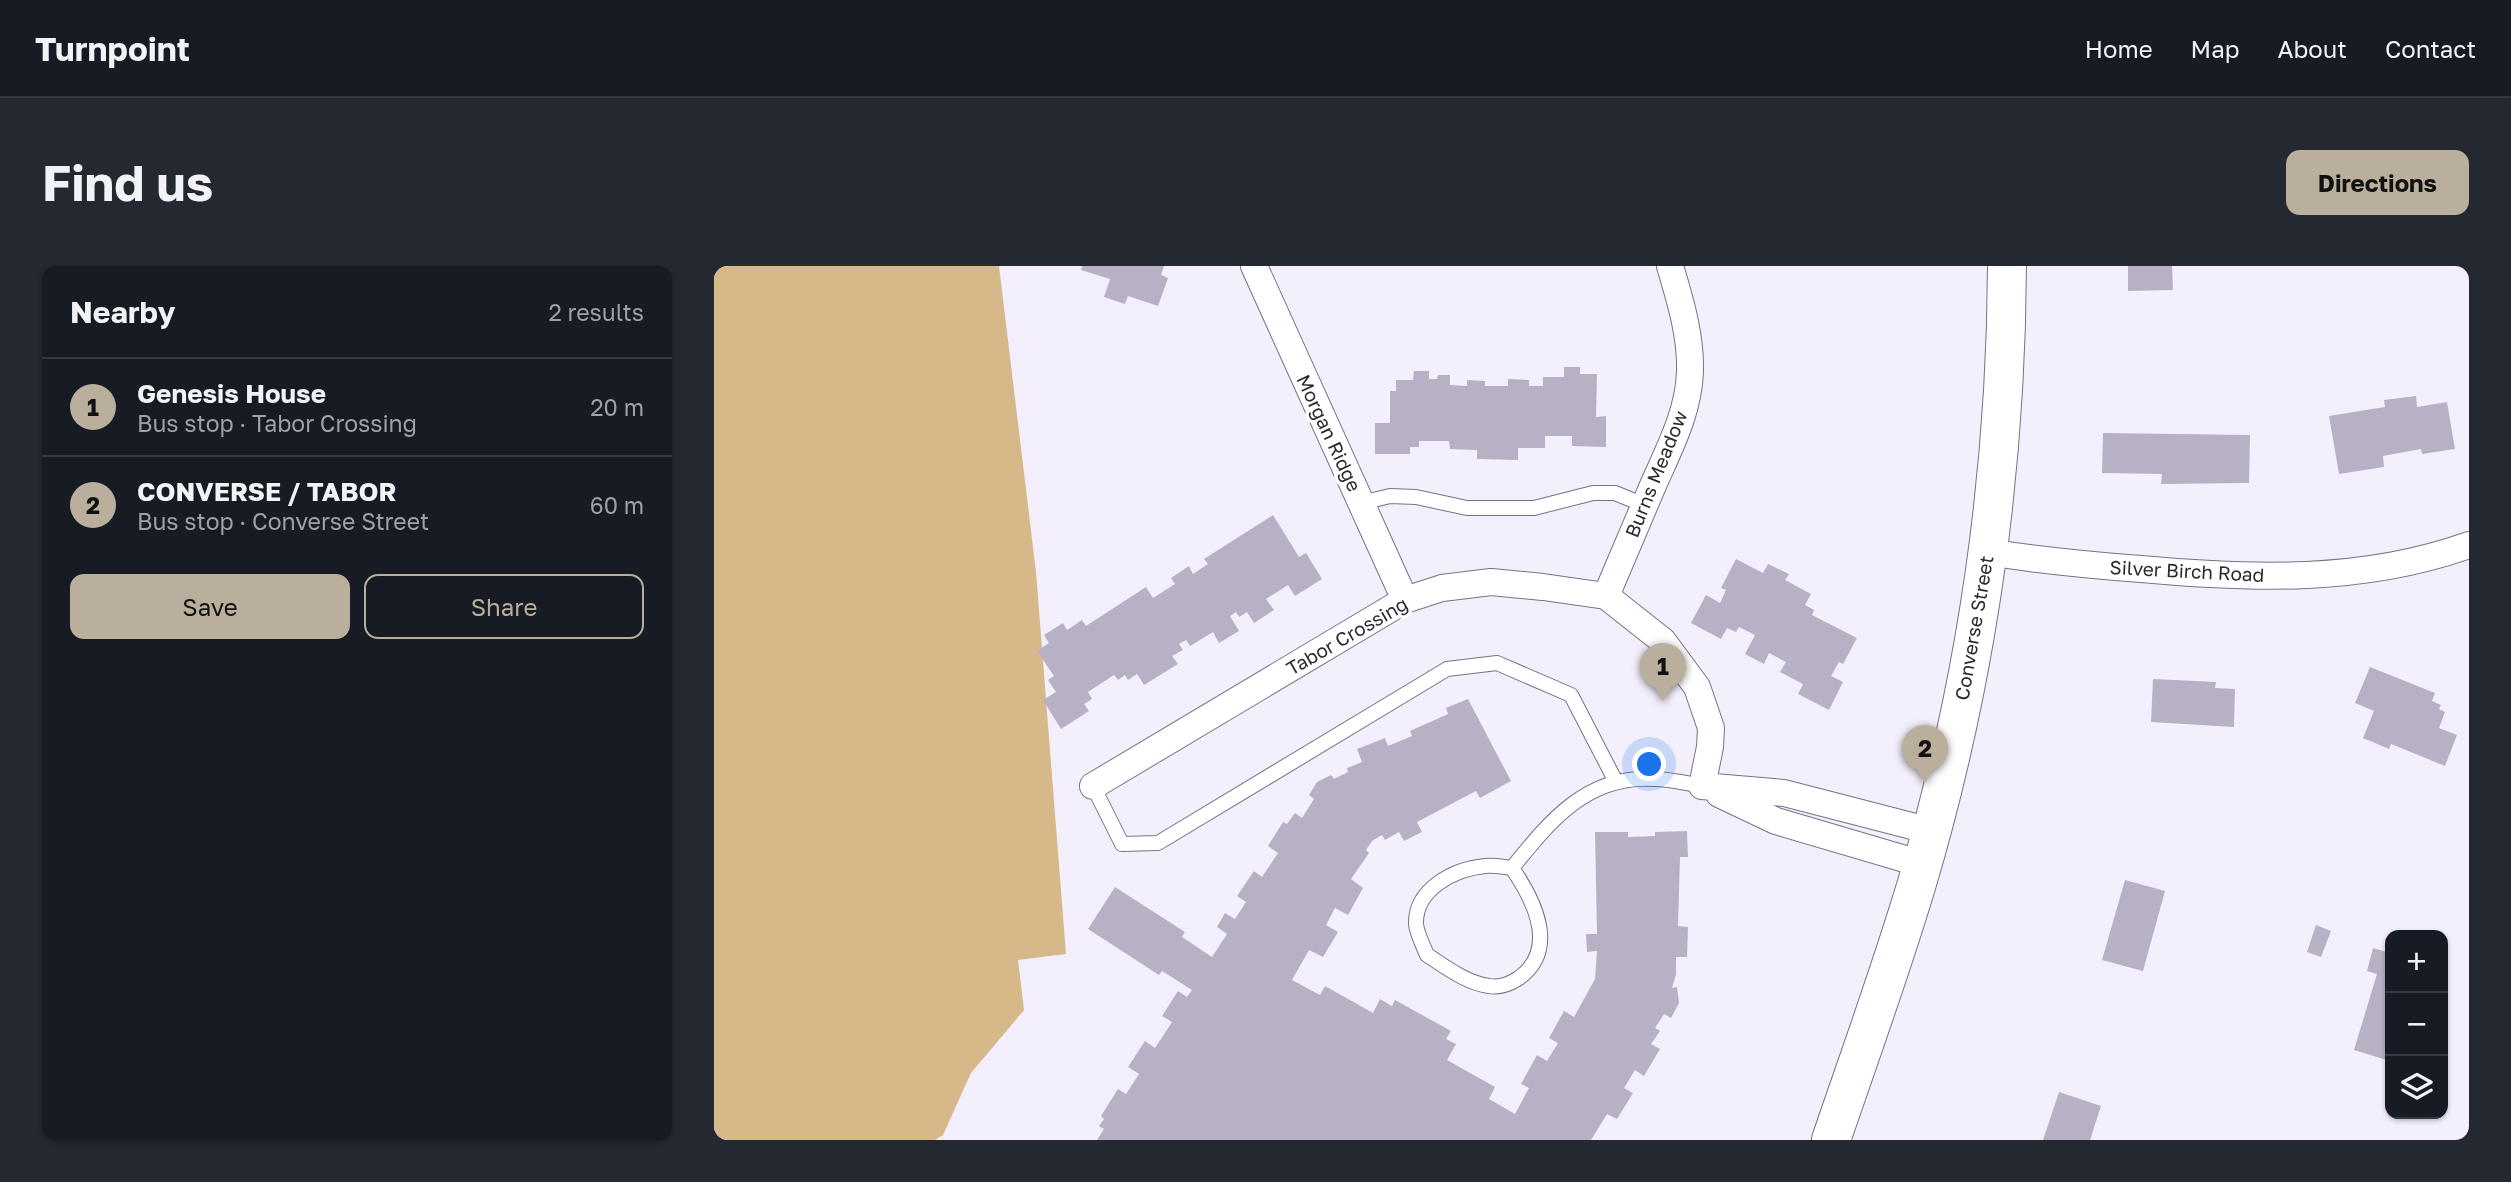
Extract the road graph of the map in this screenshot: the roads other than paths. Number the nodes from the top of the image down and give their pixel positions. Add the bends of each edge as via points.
1 (1254, 266) edge
2 (1670, 266) edge
3 (2007, 266) edge
4 (1361, 503) junction
5 (1644, 505) junction
6 (2469, 545) edge
7 (1987, 552) junction
8 (1606, 596) junction
9 (1405, 600) junction
10 (1616, 782) junction
11 (1093, 786) joint
12 (1702, 786) junction
13 (1927, 847) junction
14 (1512, 868) junction
15 (1831, 1140) edge

1 - 4 street, Morgan Ridge
2 - 5 street, Burns Meadow via 1689,345 1689,384 1676,433
3 - 7 main road, Converse Street via 2005,371
4 - 5 lane via 1390,496 1466,508 1534,508 1593,493 1615,493
4 - 9 street, Morgan Ridge
5 - 8 street, Burns Meadow
6 - 7 street, Silver Birch Road via 2423,560 2368,569 2226,577
7 - 13 main road, Converse Street via 1964,688
8 - 9 street, Tabor Crossing via 1491,582 1441,588
8 - 12 street via 1663,641 1697,687 1711,728
9 - 11 street, Tabor Crossing
10 - 11 lane via 1570,695 1497,663 1447,668 1158,843 1122,844
10 - 12 lane via 1654,779
10 - 14 lane via 1588,792 1568,806
12 - 13 street via 1776,821
13 - 15 main road, Converse Street
14 - 14 lane via 1531,897 1540,928 1536,960 1527,972 1514,982 1490,986 1469,981 1427,955 1416,924 1429,890 1473,868

